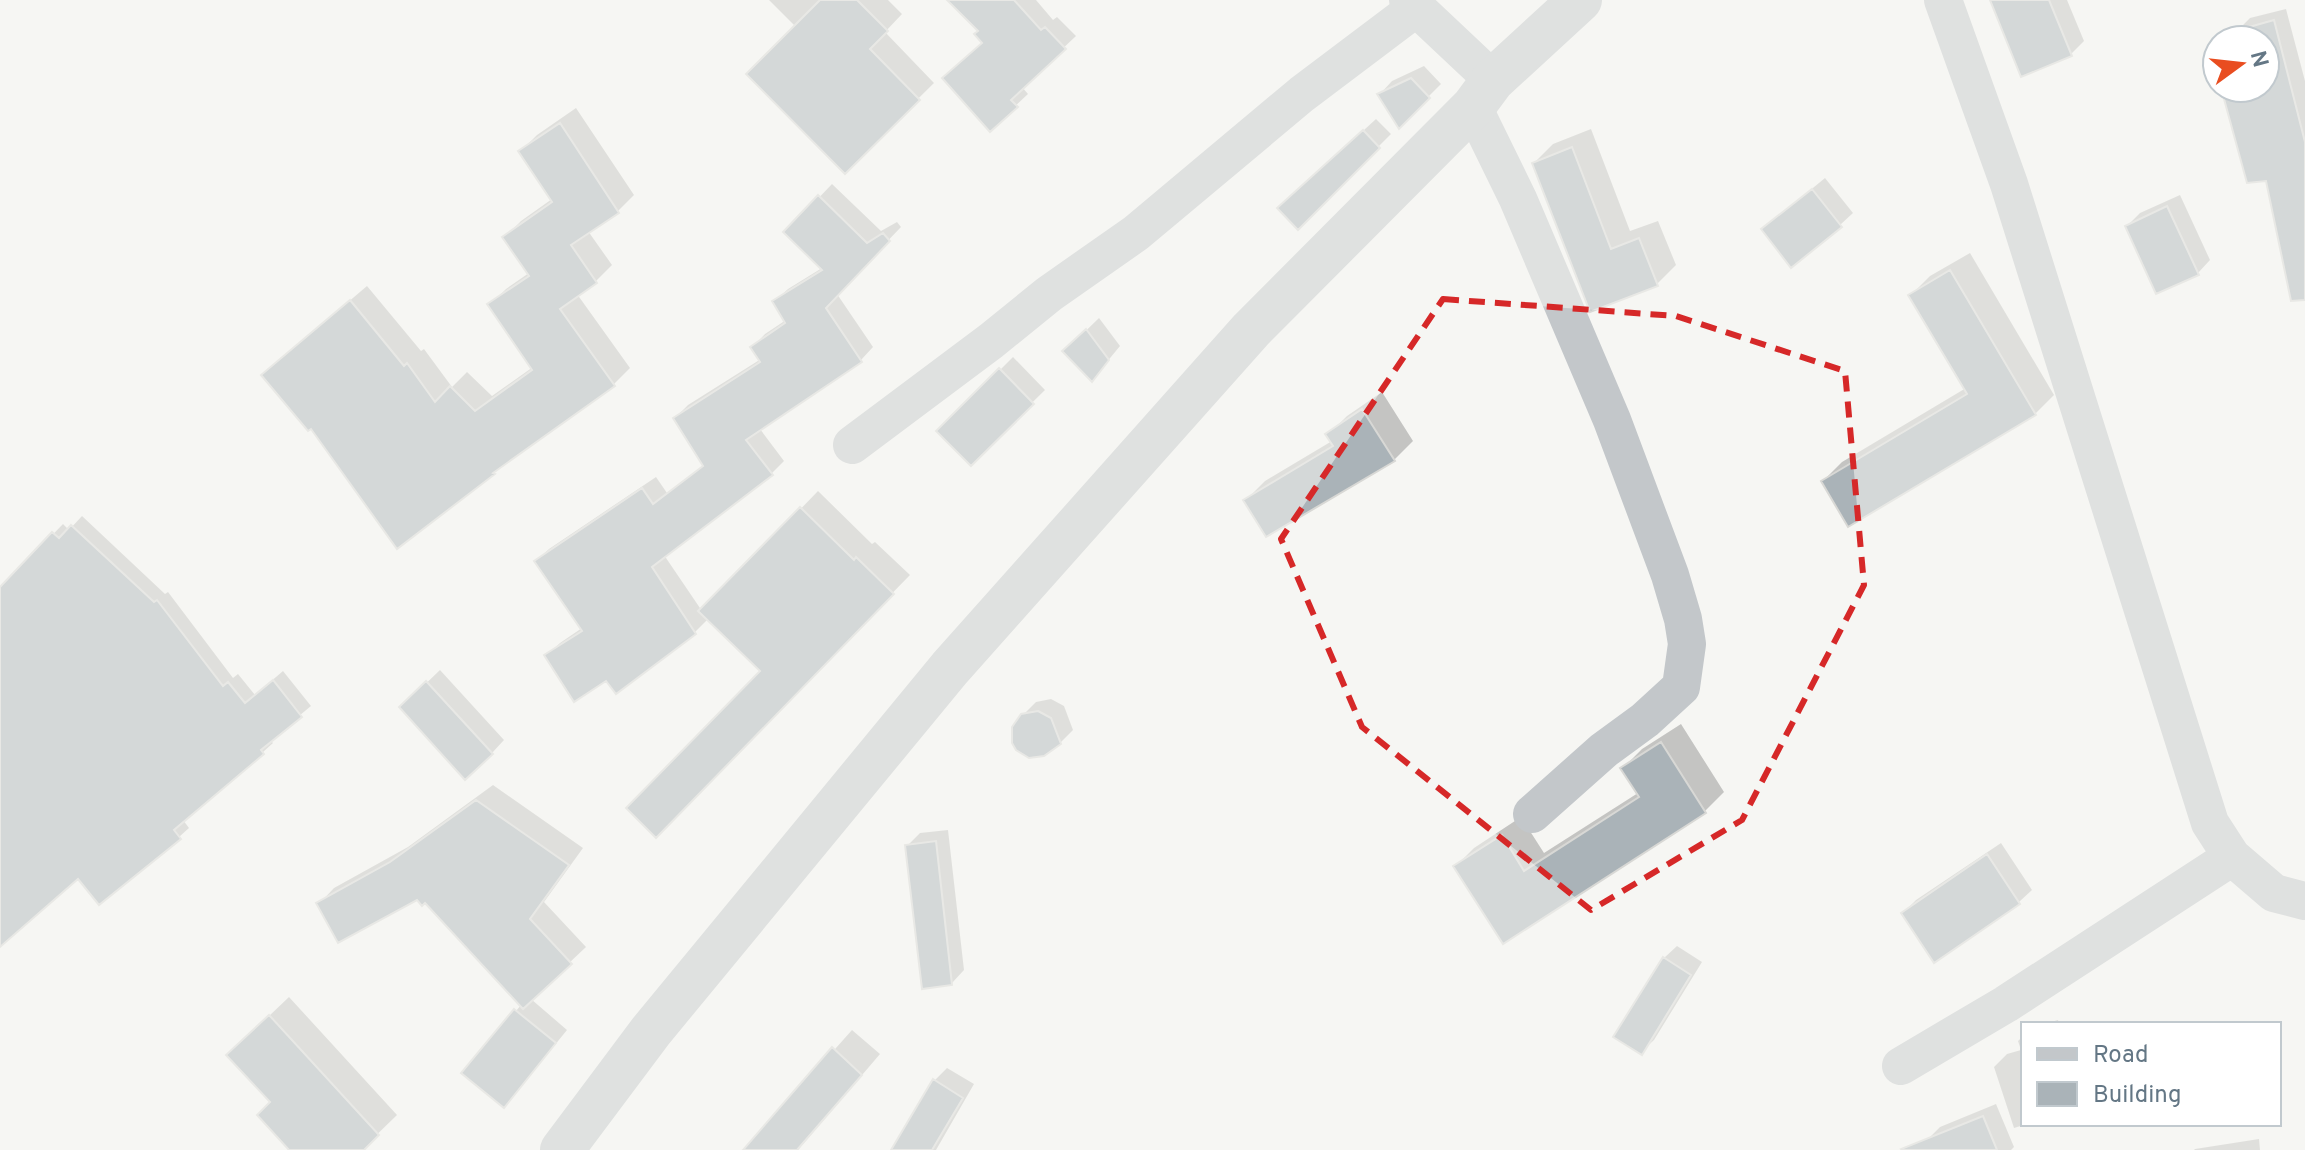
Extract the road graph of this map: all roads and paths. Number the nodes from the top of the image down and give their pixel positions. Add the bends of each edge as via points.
1 (1580, 0) edge
2 (1943, 0) edge
3 (1412, 4) edge
4 (1483, 94) junction
5 (852, 445) dead end
6 (1532, 814) dead end
7 (2232, 857) junction
8 (2305, 901) edge
9 (1901, 1066) dead end
10 (562, 1150) edge

1 - 4 street
2 - 7 street via 2009,184 2210,823
3 - 4 street
3 - 5 street via 1136,233
4 - 6 street via 1518,199 1612,420 1670,575 1687,644 1681,687
4 - 10 street via 1251,330 950,668 651,1031
7 - 8 street via 2274,893
7 - 9 street

